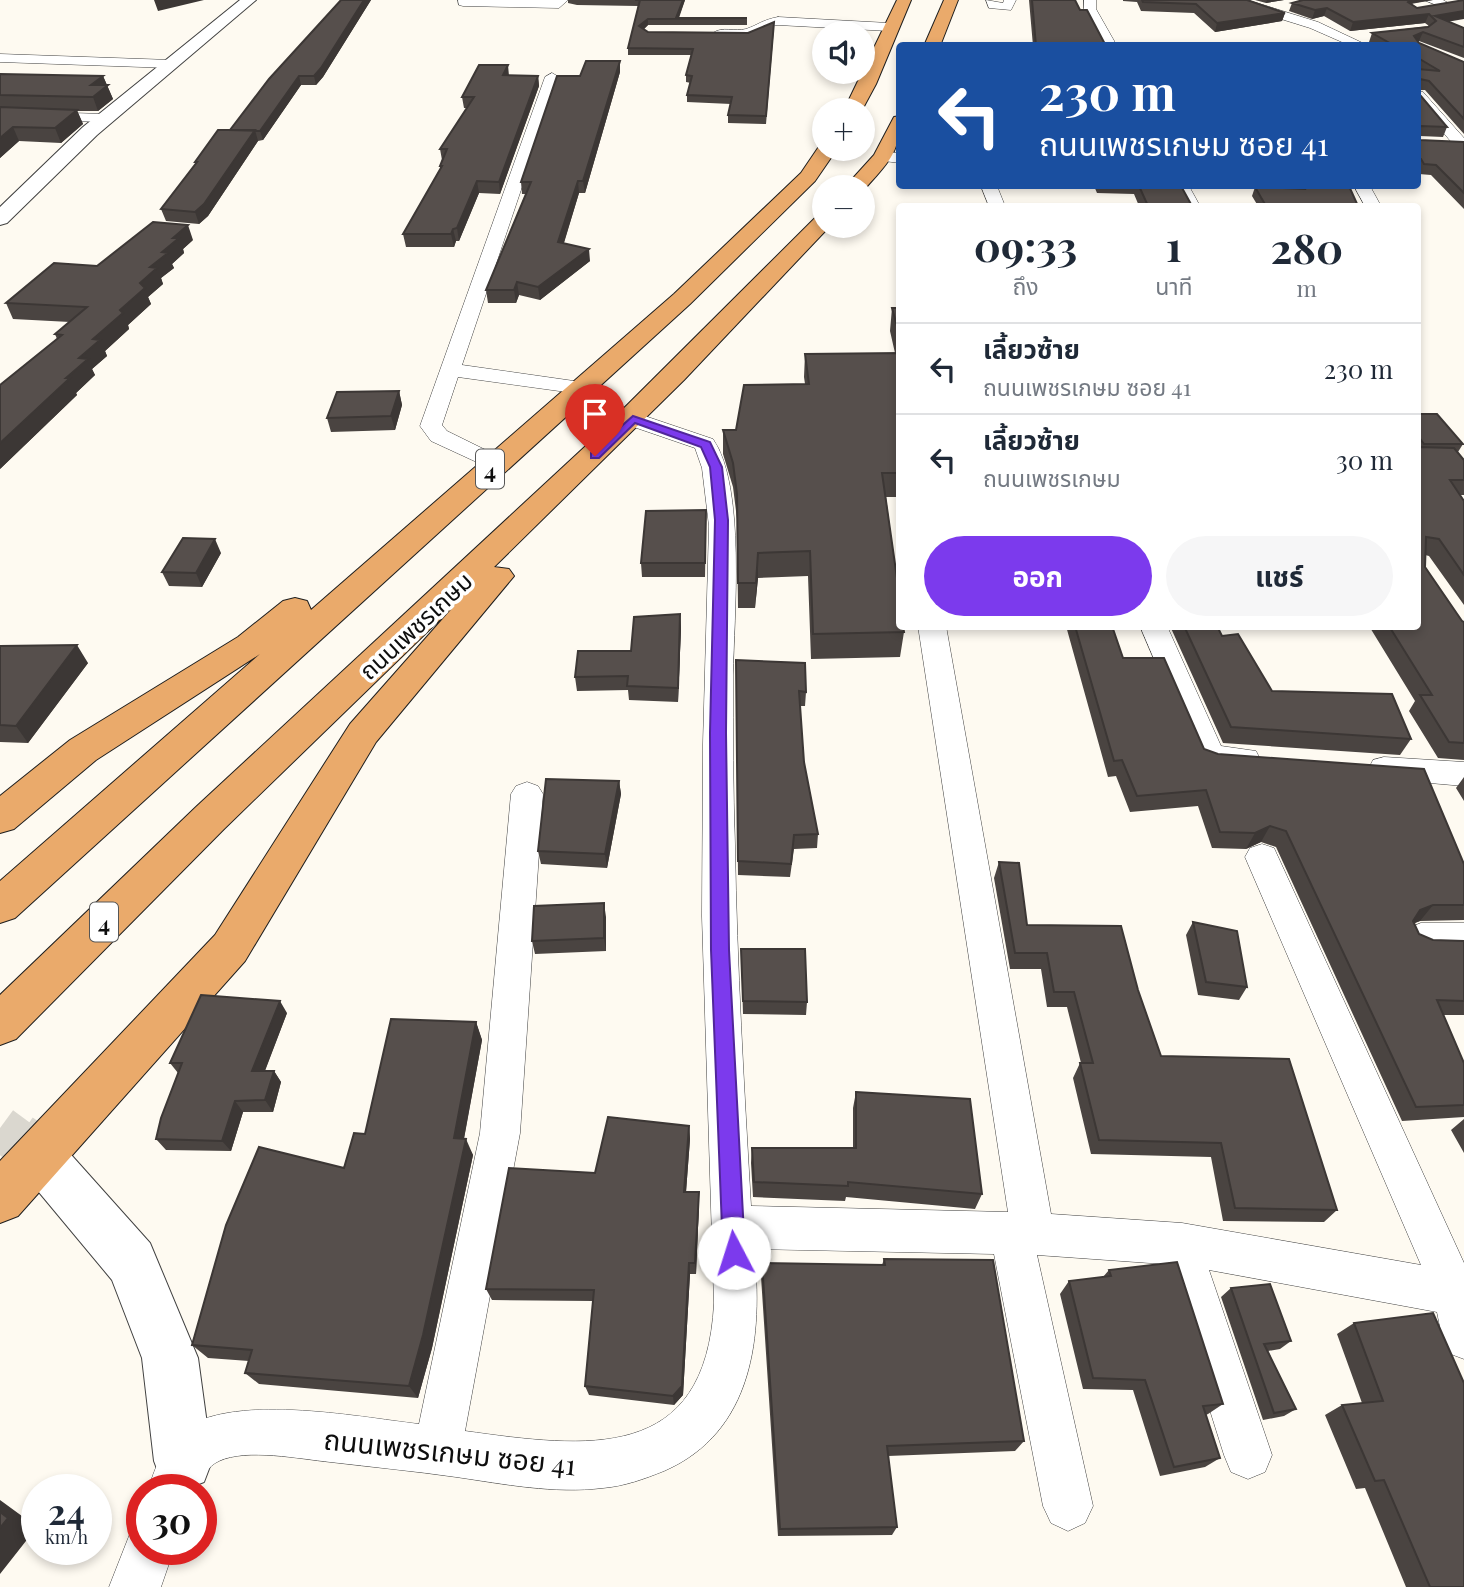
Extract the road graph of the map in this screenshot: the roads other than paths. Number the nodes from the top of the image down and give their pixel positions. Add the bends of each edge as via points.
1 (249, 0) edge
2 (465, 0) edge
3 (562, 0) edge
4 (904, 0) edge
5 (951, 0) edge
6 (992, 0) edge
7 (1010, 0) edge
8 (1090, 0) edge
9 (1233, 0) edge
10 (1449, 3) edge
11 (1427, 4) edge
12 (1292, 5) edge
13 (1265, 9) junction
14 (889, 27) junction
15 (700, 33) edge
16 (1374, 36) edge
17 (1348, 38) junction
18 (934, 42) edge
19 (1109, 42) edge
20 (1356, 42) edge
21 (0, 58) edge
22 (171, 64) junction
23 (552, 78) dead end
24 (861, 98) edge
25 (1421, 98) edge
26 (0, 115) edge
27 (106, 118) junction
28 (896, 137) edge
29 (1439, 144) edge
30 (1462, 146) edge
31 (891, 158) edge
32 (819, 161) edge
33 (870, 175) edge
34 (2, 216) edge
35 (812, 233) edge
36 (450, 370) junction
37 (581, 388) junction
38 (633, 419) junction
39 (496, 464) junction
40 (538, 510) junction
41 (425, 526) junction
42 (933, 630) edge
43 (1155, 630) edge
44 (1277, 761) edge
45 (1357, 766) edge
46 (1464, 774) edge
47 (527, 794) dead end
48 (0, 818) edge
49 (1262, 857) dead end
50 (0, 906) edge
51 (1421, 938) edge
52 (1464, 938) edge
53 (0, 1026) edge
54 (40, 1156) junction
55 (0, 1198) edge
56 (731, 1227) junction
57 (1022, 1234) junction
58 (1182, 1244) junction
59 (1460, 1295) edge
60 (1464, 1337) edge
61 (438, 1450) junction
62 (1248, 1455) dead end
63 (178, 1474) edge
64 (179, 1474) edge
65 (1068, 1506) dead end
66 (143, 1565) edge
67 (135, 1587) edge

1 - 22 street
2 - 3 street via 559,4
4 - 14 highway
5 - 18 highway
6 - 7 street via 993,5 1007,7
8 - 19 street via 1090,9
9 - 13 street
10 - 11 street
12 - 13 street
13 - 17 street
14 - 15 street via 778,21 748,33
14 - 24 highway
16 - 17 street
17 - 20 street
21 - 22 street
22 - 27 street
23 - 36 street
25 - 30 street
26 - 27 street
27 - 34 street
28 - 31 highway
29 - 30 street
31 - 33 highway
32 - 37 highway, 4 via 808,177 682,299
35 - 38 highway, ถนนเพชรเกษม / 4
36 - 37 street
36 - 39 street via 431,426 439,436
37 - 39 highway, 4
38 - 40 highway, ถนนเพชรเกษม / 4
38 - 56 street, ถนนเพชรเกษม ซอย 41 via 705,444 716,467 722,520 720,950
39 - 41 highway, 4
40 - 53 highway, ถนนเพชรเกษม / 4 via 209,819
40 - 54 highway via 532,536 363,733 230,948
41 - 48 highway via 382,540 250,645 83,750
41 - 50 highway, 4
42 - 57 street
43 - 44 street via 1210,756
45 - 46 street
47 - 61 street via 500,1133
49 - 59 street
51 - 52 street
54 - 55 highway
54 - 63 street via 131,1262 170,1358
56 - 57 street
56 - 61 street, ถนนเพชรเกษม ซอย 41 via 737,1279 734,1332 724,1379 696,1424 656,1453 601,1466 470,1457
57 - 58 street
57 - 65 street
58 - 59 street
58 - 62 street
59 - 60 street
61 - 64 street, ถนนเพชรเกษม ซอย 41 via 285,1433 224,1435 203,1444
66 - 67 street

